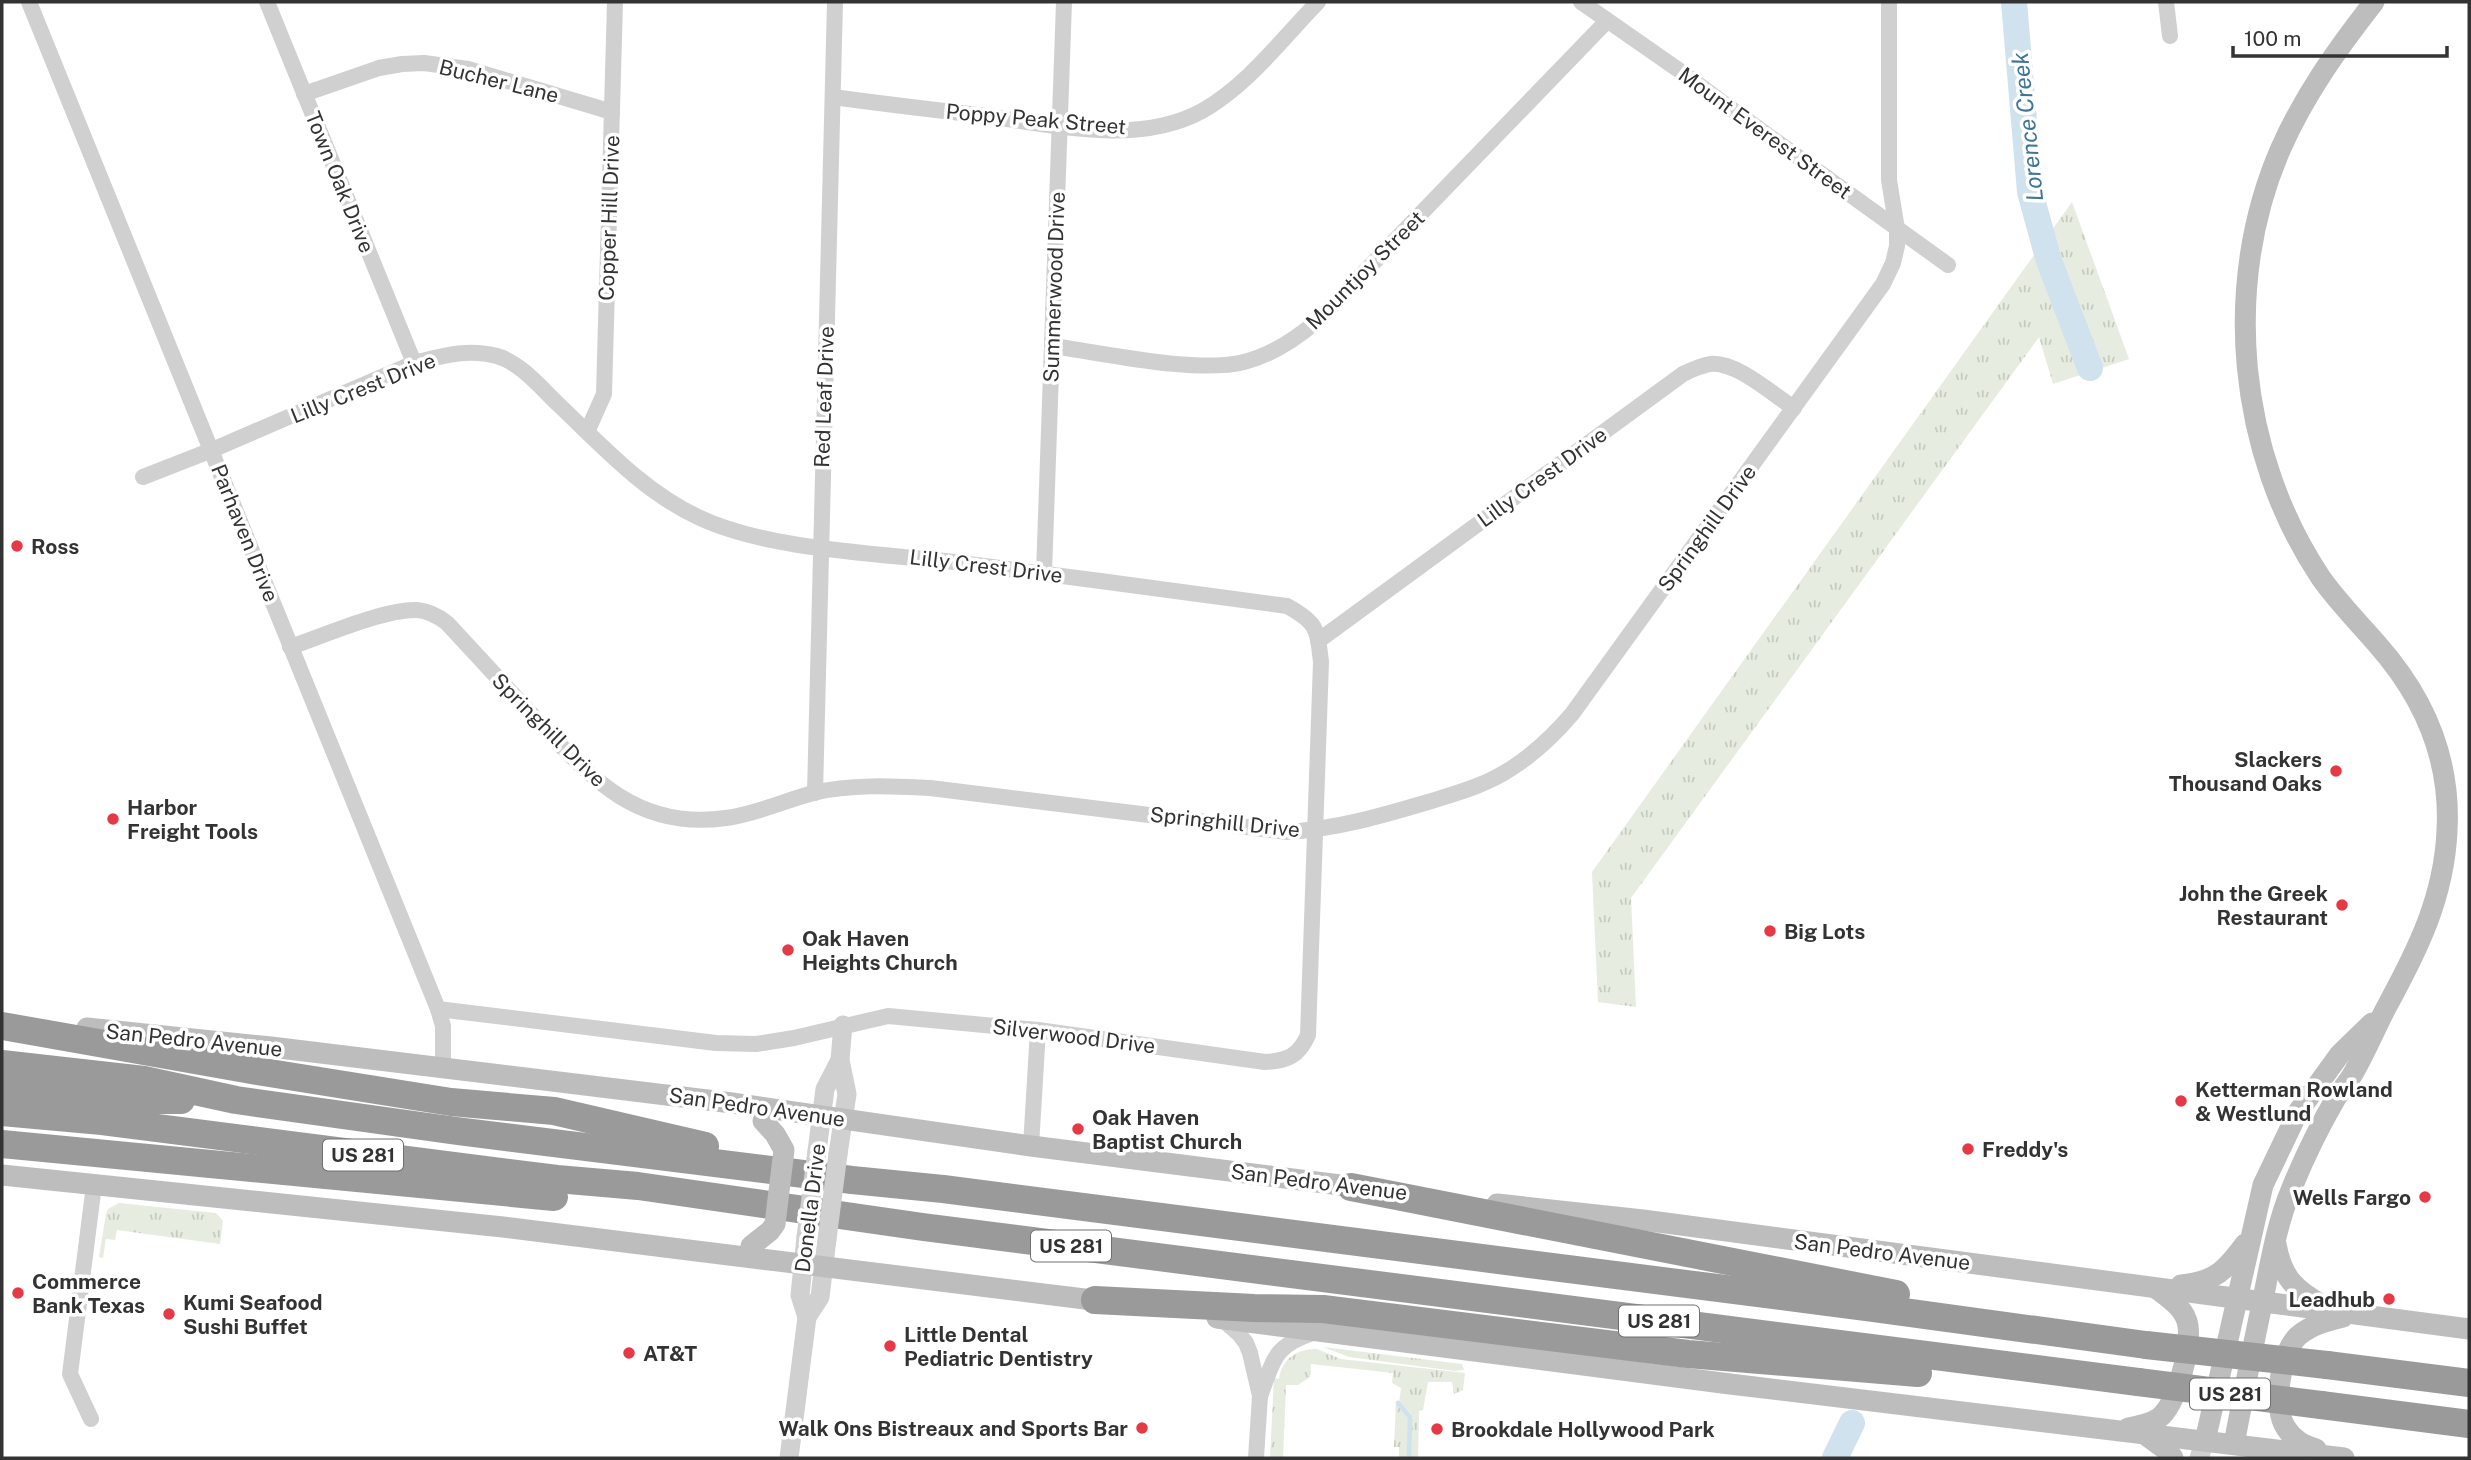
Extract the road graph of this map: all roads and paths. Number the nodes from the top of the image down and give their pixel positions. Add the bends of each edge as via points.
1 (29, 2) edge
2 (267, 2) edge
3 (615, 2) edge
4 (835, 2) edge
5 (1064, 2) edge
6 (1318, 2) edge
7 (1889, 2) edge
8 (2166, 2) edge
9 (2374, 2) edge
10 (1594, 9) edge
11 (2170, 36) dead end
12 (304, 93) junction
13 (833, 97) junction
14 (612, 111) junction
15 (1060, 125) junction
16 (1897, 229) junction
17 (1948, 265) dead end
18 (1052, 346) junction
19 (414, 363) junction
20 (1794, 408) junction
21 (587, 432) junction
22 (212, 450) junction
23 (144, 477) dead end
24 (820, 547) junction
25 (1044, 573) junction
26 (1318, 641) junction
27 (290, 647) junction
28 (815, 793) junction
29 (1315, 830) junction
30 (438, 1009) junction
31 (2384, 1011) junction
32 (2, 1018) edge
33 (843, 1025) junction
34 (2, 1026) edge
35 (1038, 1030) junction
36 (840, 1060) junction
37 (2, 1064) edge
38 (443, 1067) junction
39 (2, 1087) edge
40 (236, 1100) junction
41 (732, 1102) junction
42 (2, 1112) edge
43 (821, 1115) junction
44 (844, 1120) junction
45 (2, 1144) edge
46 (1031, 1146) junction
47 (737, 1166) junction
48 (2, 1175) edge
49 (94, 1185) junction
50 (1351, 1186) junction
51 (923, 1227) junction
52 (2250, 1236) junction
53 (2275, 1240) junction
54 (706, 1252) junction
55 (802, 1264) junction
56 (824, 1267) junction
57 (2155, 1287) junction
58 (2236, 1299) junction
59 (1095, 1300) junction
60 (2263, 1303) junction
61 (2343, 1313) junction
62 (807, 1317) junction
63 (1222, 1319) junction
64 (2469, 1329) edge
65 (1319, 1331) junction
66 (2146, 1345) junction
67 (2099, 1378) junction
68 (2469, 1383) edge
69 (1260, 1396) junction
70 (91, 1419) dead end
71 (2469, 1424) edge
72 (2116, 1431) junction
73 (2142, 1433) junction
74 (2202, 1450) edge
75 (2231, 1451) edge
76 (789, 1458) edge
77 (1256, 1458) edge
78 (2173, 1458) edge
79 (2340, 1458) edge

1 - 22 street, Parhaven Drive
2 - 12 street, Town Oak Drive
3 - 14 street, Copper Hill Drive
4 - 13 street, Red Leaf Drive
5 - 15 street, Summerwood Drive
6 - 15 street, Poppy Peak Street via 1231,91 1193,115 1141,128
7 - 16 street, Springhill Drive via 1889,180
8 - 11 street
9 - 31 main road via 2315,82 2280,151 2255,231 2245,320 2252,406 2263,451 2294,531 2323,581 2412,689 2427,718 2444,772 2445,863 2412,962
10 - 16 street, Mount Everest Street
10 - 18 street, Mountjoy Street via 1318,320 1290,342 1242,363 1208,364
12 - 14 street, Bucher Lane via 379,68 424,63 468,69
12 - 19 street, Town Oak Drive
13 - 15 street, Poppy Peak Street
13 - 24 street, Red Leaf Drive
14 - 21 street, Copper Hill Drive via 604,394
15 - 18 street, Summerwood Drive
16 - 17 street, Mount Everest Street
16 - 20 street, Springhill Drive via 1893,262 1883,284
18 - 25 street, Summerwood Drive
19 - 21 street, Lilly Crest Drive via 475,352 499,357 521,369
19 - 22 street, Lilly Crest Drive
20 - 26 street, Lilly Crest Drive via 1723,365 1701,366 1683,374
20 - 29 street, Springhill Drive via 1554,735 1511,769 1484,783 1366,821
21 - 24 street, Lilly Crest Drive via 646,484 698,518 738,533
22 - 23 street, Lilly Crest Drive
22 - 27 street, Parhaven Drive
24 - 25 street, Lilly Crest Drive
24 - 28 street, Red Leaf Drive
25 - 26 street, Lilly Crest Drive via 1287,606 1307,617
26 - 29 street, Silverwood Drive
27 - 28 street, Springhill Drive via 397,611 436,614 578,765 604,788 637,806 672,817 709,820
27 - 30 street, Parhaven Drive
28 - 29 street, Springhill Drive via 888,785 930,788 1287,832
29 - 35 street, Silverwood Drive via 1308,1035 1296,1055 1265,1062
30 - 33 street, Silverwood Drive via 716,1043 769,1042
30 - 38 street, Parhaven Drive via 443,1026
31 - 52 main road via 2340,1054 2298,1112 2263,1185
31 - 53 main road via 2308,1152
32 - 38 main road, San Pedro Avenue
33 - 35 street, Silverwood Drive via 888,1016
33 - 36 street, Donella Drive
34 - 47 highway via 438,1100 554,1111 700,1144
35 - 46 street
36 - 43 street, Donella Drive via 825,1088
36 - 44 street, Donella Drive via 847,1094
37 - 40 highway, US 281 via 144,1080
38 - 41 main road, San Pedro Avenue
39 - 40 highway via 142,1100
40 - 47 highway, US 281
41 - 43 main road, San Pedro Avenue
41 - 54 main road, bridge via 763,1121 784,1150 775,1224 751,1246
42 - 51 highway, US 281 via 638,1186
43 - 44 main road, San Pedro Avenue
43 - 55 street, Donella Drive, bridge
44 - 46 main road, San Pedro Avenue
44 - 56 street, Donella Drive, bridge
45 - 51 highway via 720,1215
46 - 50 main road, San Pedro Avenue
47 - 66 highway, US 281
48 - 49 main road
49 - 54 main road
49 - 70 street via 70,1374
50 - 57 main road, San Pedro Avenue
50 - 66 highway
51 - 67 highway, US 281
52 - 57 main road via 2226,1269 2209,1280
52 - 58 main road
53 - 60 main road
53 - 61 main road via 2286,1278 2302,1294
54 - 55 main road
55 - 56 main road
55 - 62 street, Donella Drive via 800,1295
56 - 59 main road
56 - 62 street, Donella Drive via 820,1297
57 - 58 main road, San Pedro Avenue
57 - 72 main road via 2181,1310 2188,1325 2176,1393 2156,1420
58 - 60 main road, San Pedro Avenue
58 - 74 main road
59 - 63 main road
59 - 67 highway via 1322,1309 1688,1354 1986,1378
60 - 61 main road, San Pedro Avenue
60 - 75 main road
61 - 64 main road, San Pedro Avenue
61 - 79 main road via 2297,1337 2288,1350 2279,1384 2284,1426 2302,1444
62 - 76 street, Donella Drive
63 - 65 main road
63 - 69 street via 1246,1343
65 - 69 street via 1283,1347
65 - 72 main road
66 - 68 highway, US 281, bridge
67 - 71 highway, US 281, bridge
69 - 77 street
72 - 73 main road
73 - 74 main road
73 - 78 main road
74 - 75 main road
75 - 79 main road

